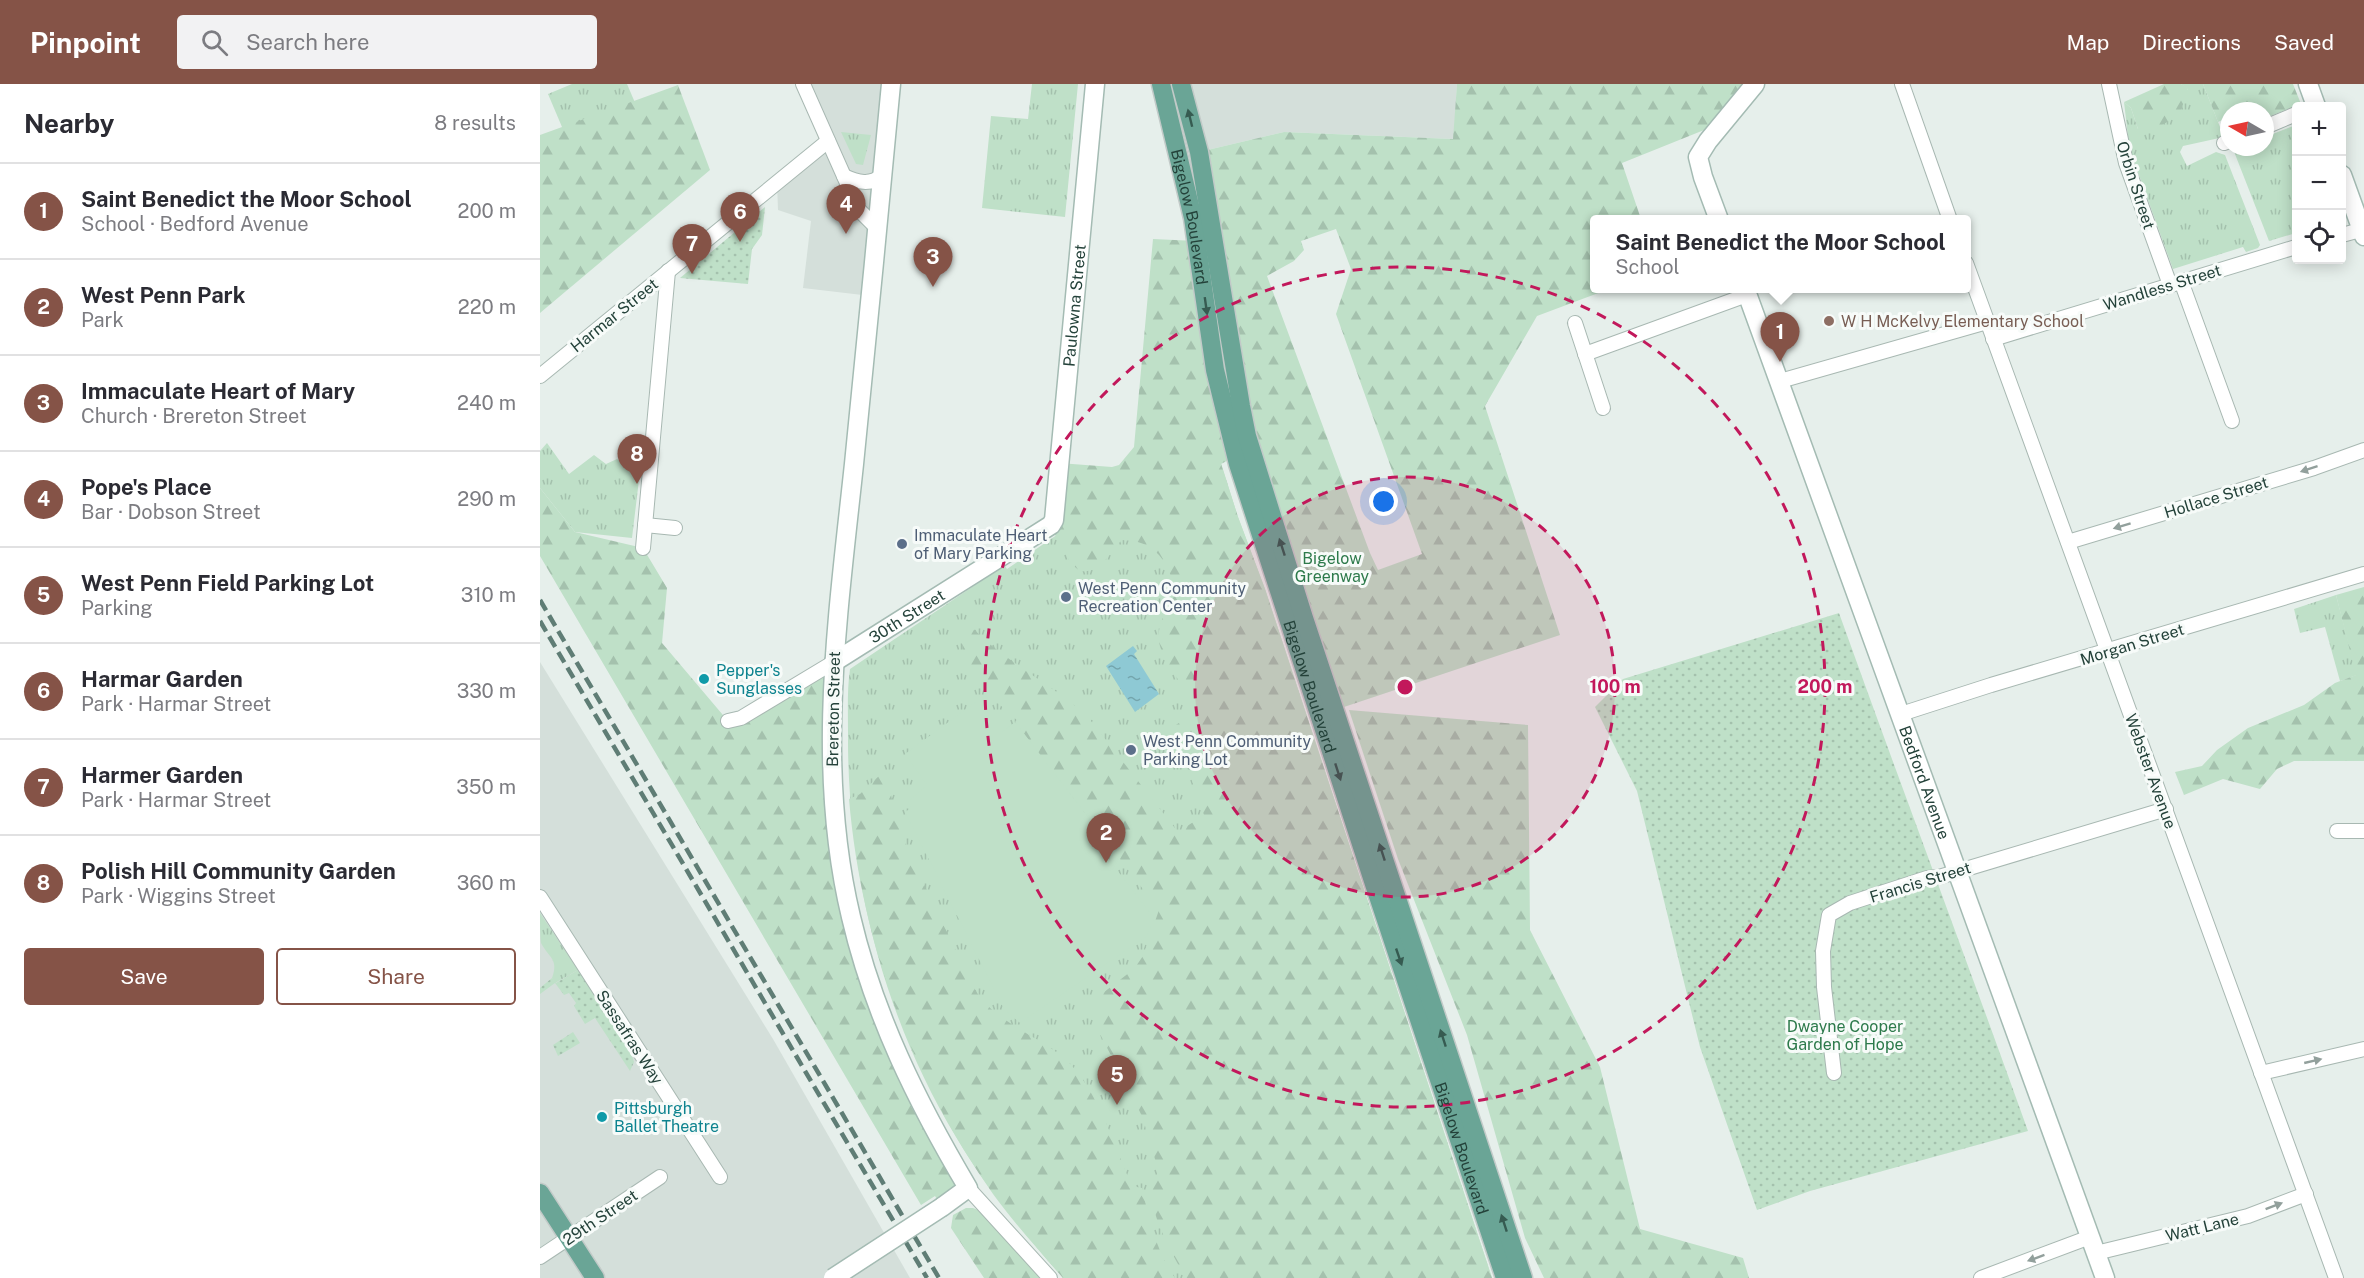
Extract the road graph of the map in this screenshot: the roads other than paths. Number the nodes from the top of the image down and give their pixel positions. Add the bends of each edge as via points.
1 (803, 84) edge
2 (891, 84) edge
3 (1095, 84) edge
4 (1161, 84) edge
5 (1181, 84) edge
6 (1755, 84) edge
7 (1902, 84) edge
8 (2109, 84) edge
9 (2308, 84) edge
10 (2315, 102) edge
11 (2292, 116) edge
12 (2274, 123) edge
13 (828, 141) junction
14 (882, 175) junction
15 (844, 177) junction
16 (2346, 186) edge
17 (1717, 215) edge
18 (1949, 215) edge
19 (877, 228) junction
20 (2363, 232) edge
21 (2346, 234) edge
22 (2292, 248) edge
23 (668, 271) junction
24 (1971, 277) edge
25 (2175, 283) junction
26 (1743, 293) edge
27 (1746, 293) edge
28 (1987, 322) junction
29 (1575, 323) dead end
30 (1993, 339) junction
31 (1585, 354) junction
32 (540, 376) edge
33 (1780, 381) junction
34 (1604, 408) dead end
35 (2232, 421) dead end
36 (2364, 450) edge
37 (645, 525) junction
38 (1051, 525) joint
39 (675, 528) dead end
40 (2068, 542) junction
41 (643, 548) dead end
42 (2364, 574) edge
43 (2107, 651) junction
44 (834, 662) junction
45 (1901, 714) junction
46 (728, 722) dead end
47 (2166, 809) junction
48 (2337, 831) dead end
49 (2364, 831) edge
50 (1956, 871) junction
51 (540, 897) edge
52 (2364, 1049) edge
53 (1834, 1073) dead end
54 (2261, 1073) junction
55 (660, 1177) dead end
56 (720, 1177) dead end
57 (968, 1188) junction
58 (540, 1193) edge
59 (2306, 1194) junction
60 (569, 1238) junction
61 (2093, 1245) junction
62 (540, 1257) edge
63 (595, 1278) edge
64 (833, 1278) edge
65 (1050, 1278) edge
66 (1505, 1278) edge
67 (1523, 1278) edge
68 (1981, 1278) edge
69 (2105, 1278) edge
70 (2336, 1278) edge

1 - 13 street
2 - 14 street, Brereton Street
3 - 38 street, Paulowna Street via 1056,513
4 -> 66 main road, Bigelow Boulevard via 1192,218 1221,400 1238,464
67 -> 5 main road, Bigelow Boulevard via 1247,436 1199,152
6 - 17 street via 1698,157
7 - 18 street
8 - 25 street, Orbin Street via 2126,163
9 - 10 street
11 - 12 street
13 - 15 street
13 - 23 street, Harmar Street
14 - 15 street via 876,181 865,182
14 - 19 street, Brereton Street
15 - 19 street via 859,210
16 - 20 street
19 - 44 street, Brereton Street
20 - 21 street
22 - 25 street, Wandless Street
23 - 32 street, Harmar Street
23 - 37 street
24 - 28 street, Webster Avenue
25 - 30 street, Wandless Street
25 - 35 street, Orbin Street
26 - 31 street
27 - 33 street, Bedford Avenue
28 - 30 street, Webster Avenue
28 - 33 street
29 - 31 street
30 - 40 street, Webster Avenue
31 - 34 street
33 - 45 street, Bedford Avenue
36 -> 40 street, Hollace Street
37 - 39 street
37 - 41 street
38 - 44 street, 30th Street
40 - 43 street, Webster Avenue
42 - 43 street, Morgan Street
43 - 45 street, Morgan Street
43 - 47 street, Webster Avenue
44 - 46 street, 30th Street
44 - 57 street, Brereton Street via 832,788 851,916 890,1040 937,1136
45 - 50 street, Bedford Avenue
47 - 50 street, Francis Street
47 - 54 street, Webster Avenue
48 - 49 street
50 - 53 street, Francis Street via 1850,903 1829,915 1823,951
50 - 61 street, Bedford Avenue
51 - 56 street, Sassafras Way
54 -> 52 street
54 - 59 street, Webster Avenue
55 - 60 street, 29th Street
57 - 64 street, bridge
57 - 65 street, Brereton Street
58 - 60 main road
61 -> 59 street, Watt Lane via 2248,1216
59 - 70 street, Webster Avenue
60 - 62 street, 29th Street
60 - 63 main road
61 -> 68 street, Watt Lane
61 - 69 street, Bedford Avenue

